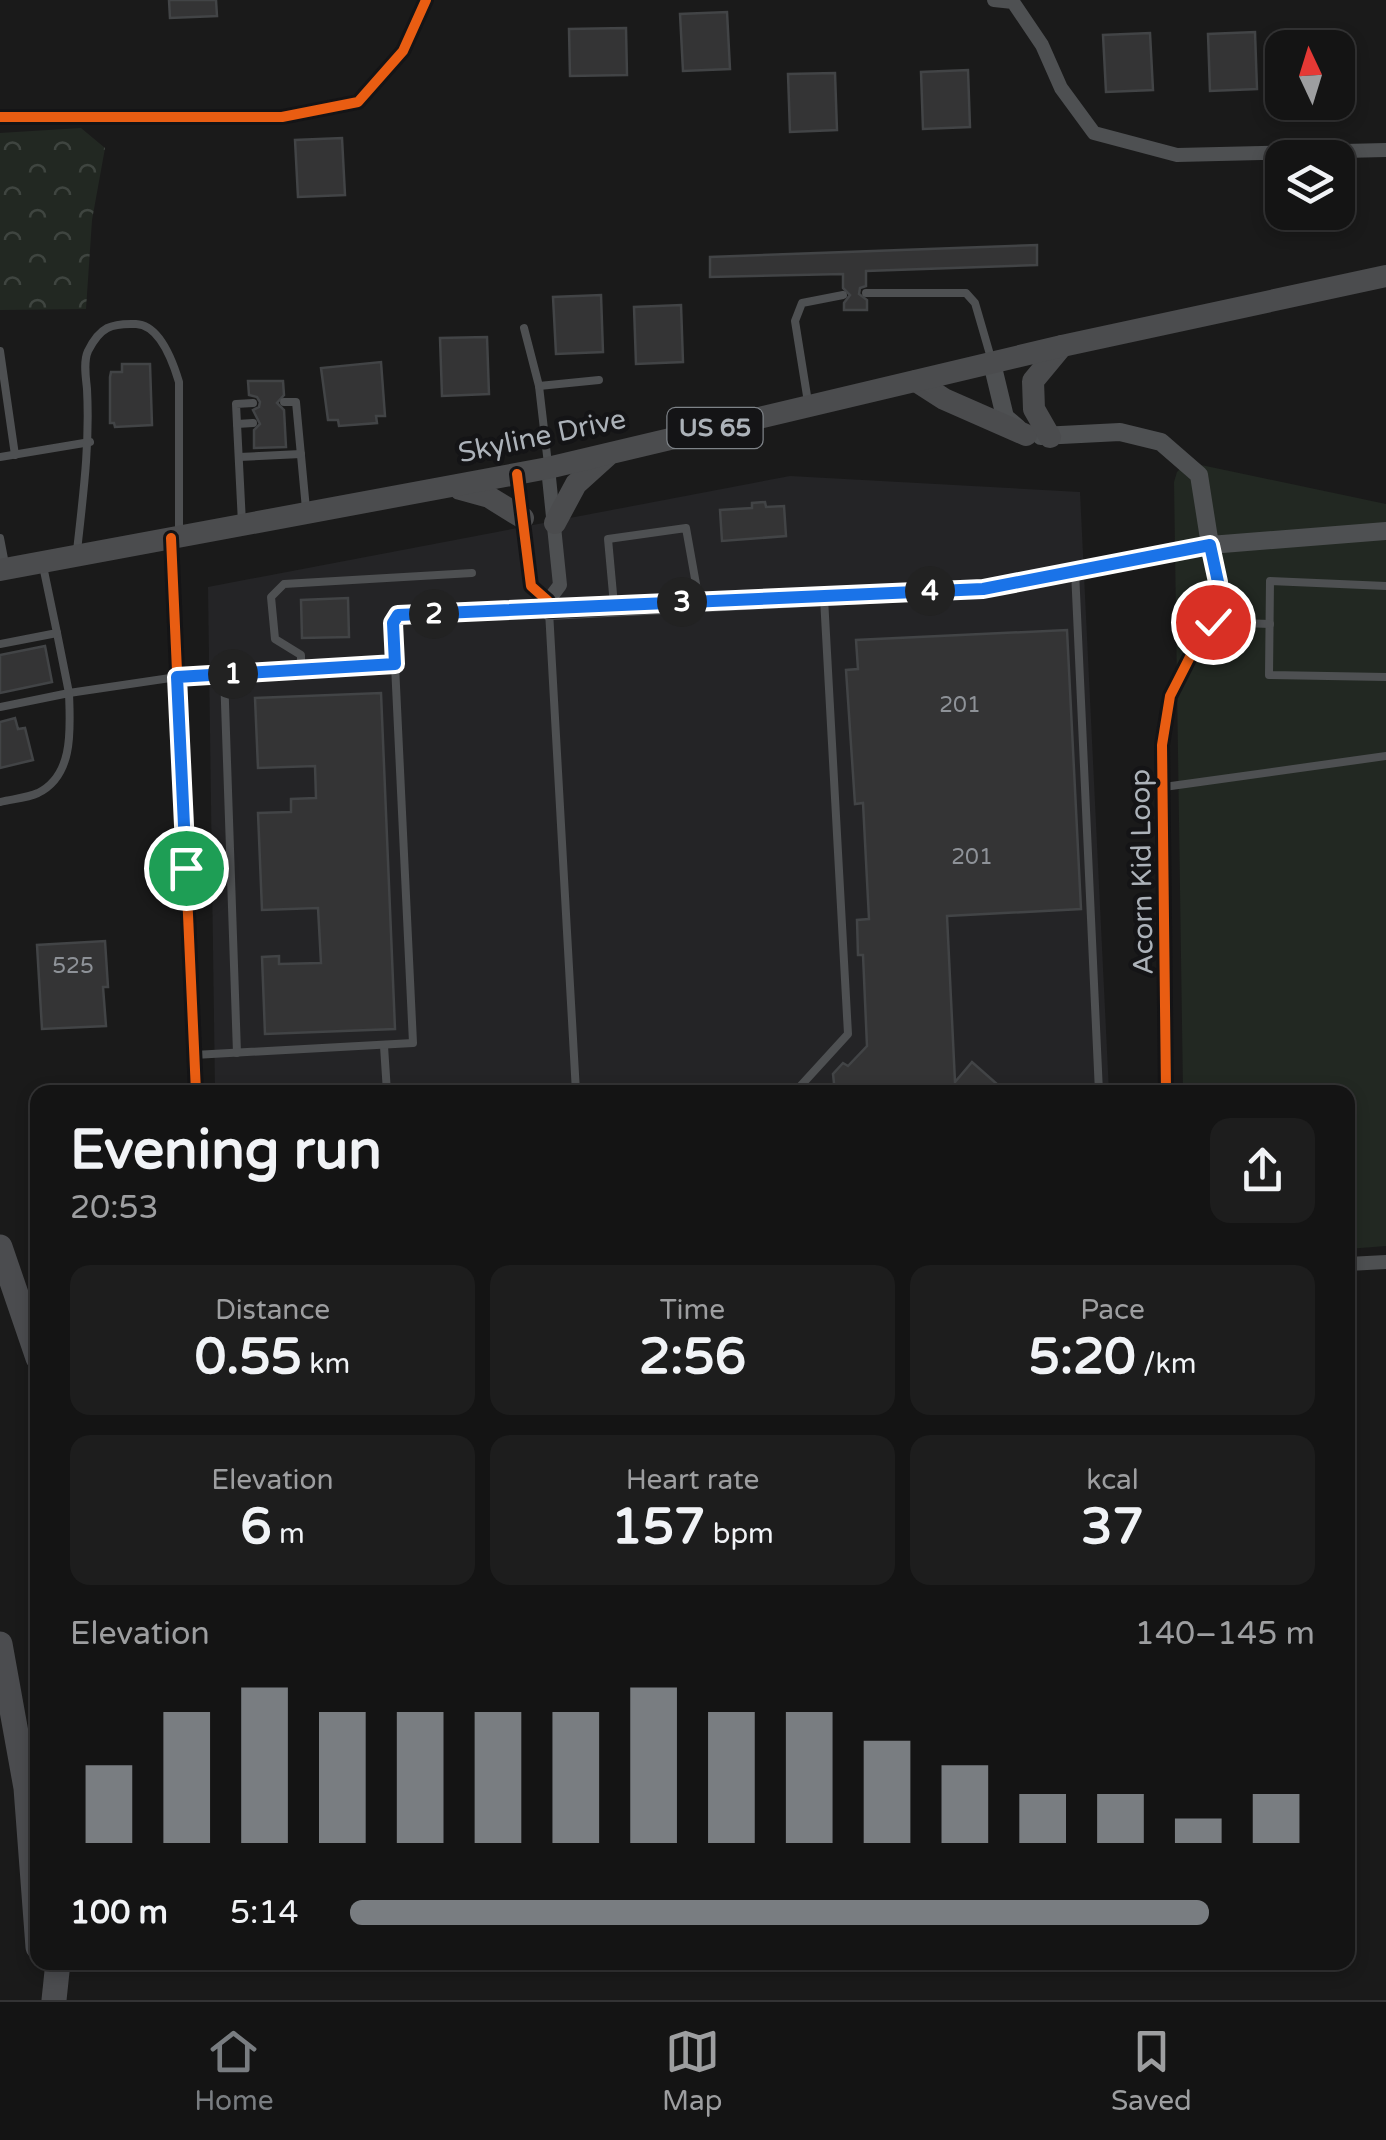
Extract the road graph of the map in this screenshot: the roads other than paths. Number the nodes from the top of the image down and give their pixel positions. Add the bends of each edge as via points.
1 (426, 0) edge
2 (994, 0) edge
3 (0, 117) edge
4 (1386, 150) edge
5 (1386, 276) edge
6 (866, 293) dead end
7 (843, 295) dead end
8 (524, 328) dead end
9 (1062, 346) junction
10 (0, 351) edge
11 (992, 363) junction
12 (599, 380) dead end
13 (916, 381) junction
14 (539, 386) junction
15 (284, 402) dead end
16 (253, 403) dead end
17 (808, 406) junction
18 (298, 421) junction
19 (285, 422) dead end
20 (254, 423) dead end
21 (237, 424) junction
22 (1026, 435) junction
23 (1050, 437) junction
24 (90, 442) junction
25 (613, 451) junction
26 (300, 454) junction
27 (16, 455) junction
28 (0, 457) edge
29 (238, 457) junction
30 (548, 468) junction
31 (517, 474) junction
32 (452, 486) junction
33 (306, 513) junction
34 (523, 518) junction
35 (555, 524) junction
36 (242, 525) junction
37 (1386, 531) edge
38 (0, 538) edge
39 (175, 538) junction
40 (1210, 545) junction
41 (76, 556) junction
42 (42, 562) junction
43 (3, 569) edge
44 (1075, 571) junction
45 (472, 573) dead end
46 (1386, 586) edge
47 (824, 596) junction
48 (699, 602) junction
49 (614, 605) junction
50 (548, 606) junction
51 (1213, 622) junction
52 (1270, 624) junction
53 (57, 632) junction
54 (0, 644) edge
55 (395, 664) junction
56 (301, 670) junction
57 (224, 674) junction
58 (177, 677) junction
59 (1386, 677) edge
60 (69, 693) junction
61 (0, 707) edge
62 (1386, 756) edge
63 (1164, 787) junction
64 (0, 802) edge
65 (384, 1046) junction
66 (238, 1053) junction
67 (194, 1055) junction
68 (196, 1085) edge
69 (387, 1085) edge
70 (576, 1085) edge
71 (801, 1085) edge
72 (1099, 1085) edge
73 (1166, 1085) edge
74 (0, 1247) edge
75 (1386, 1262) edge
76 (1355, 1264) edge
77 (30, 1335) edge
78 (0, 1644) edge
79 (30, 1841) edge
80 (39, 1970) edge
81 (57, 1970) edge
82 (41, 2000) edge
83 (54, 2000) edge

1 - 3 street via 403,51 358,102 282,117
2 - 4 street via 1013,2 1094,134 1177,156
5 - 9 highway, Skyline Drive / US 65
6 - 11 lane via 966,292
7 - 17 lane via 802,303 795,322
8 - 14 lane
9 - 11 highway, Skyline Drive / US 65
9 - 23 highway via 1033,382 1034,409
10 - 27 lane
11 - 13 highway, Skyline Drive / US 65
11 - 22 street via 1005,416
12 - 14 lane
13 - 17 highway, Skyline Drive / US 65
13 - 22 highway
14 - 30 lane
15 - 18 lane via 296,402
16 - 21 lane via 236,404
17 - 25 highway, Skyline Drive / US 65
18 - 19 lane
18 - 26 lane
20 - 21 lane
21 - 29 lane
22 - 23 street
23 - 40 street via 1120,432 1160,442 1199,475
24 - 27 lane
24 - 39 lane via 88,352 105,326 154,329 179,382
24 - 41 lane
25 - 30 highway, Skyline Drive / US 65
25 - 35 highway via 576,484
26 - 29 lane
26 - 33 lane
27 - 28 lane
29 - 36 lane
30 - 31 highway, Skyline Drive / US 65
30 - 35 street
31 - 32 highway, Skyline Drive / US 65
31 - 34 street
32 - 33 highway, Skyline Drive / US 65
32 - 34 highway via 490,496
33 - 36 highway, Skyline Drive / US 65
34 - 50 street via 531,586
35 - 50 street via 560,585
36 - 39 highway, Skyline Drive / US 65
37 - 40 street
38 - 43 lane
39 - 41 highway, Skyline Drive / US 65
39 - 58 street
40 - 44 street
40 - 51 street, Acorn Kid Loop via 1218,582
41 - 42 highway, Skyline Drive / US 65
42 - 43 highway, Skyline Drive / US 65
42 - 53 lane
44 - 47 street via 983,589
44 - 72 lane
45 - 56 lane via 284,584 271,596 275,640 300,655
46 - 52 lane via 1270,581
47 - 48 street
47 - 71 lane via 848,1034
48 - 49 street
48 - 49 lane via 686,528 608,539
49 - 50 street
50 - 55 lane via 398,615
50 - 70 lane
51 - 52 lane
51 - 63 street, Acorn Kid Loop via 1170,696
52 - 59 lane via 1270,675
53 - 54 lane
53 - 60 lane
55 - 56 lane
55 - 65 lane via 414,1042
56 - 57 lane
57 - 58 lane
57 - 66 lane
58 - 60 lane
58 - 67 street
60 - 61 lane
60 - 64 lane via 71,736 56,777 40,792
62 - 63 lane
63 - 73 street, Acorn Kid Loop
65 - 66 lane
65 - 69 lane
66 - 67 lane
67 - 68 street
74 - 77 highway
75 - 76 street
78 - 79 highway
80 - 82 highway
81 - 83 highway

